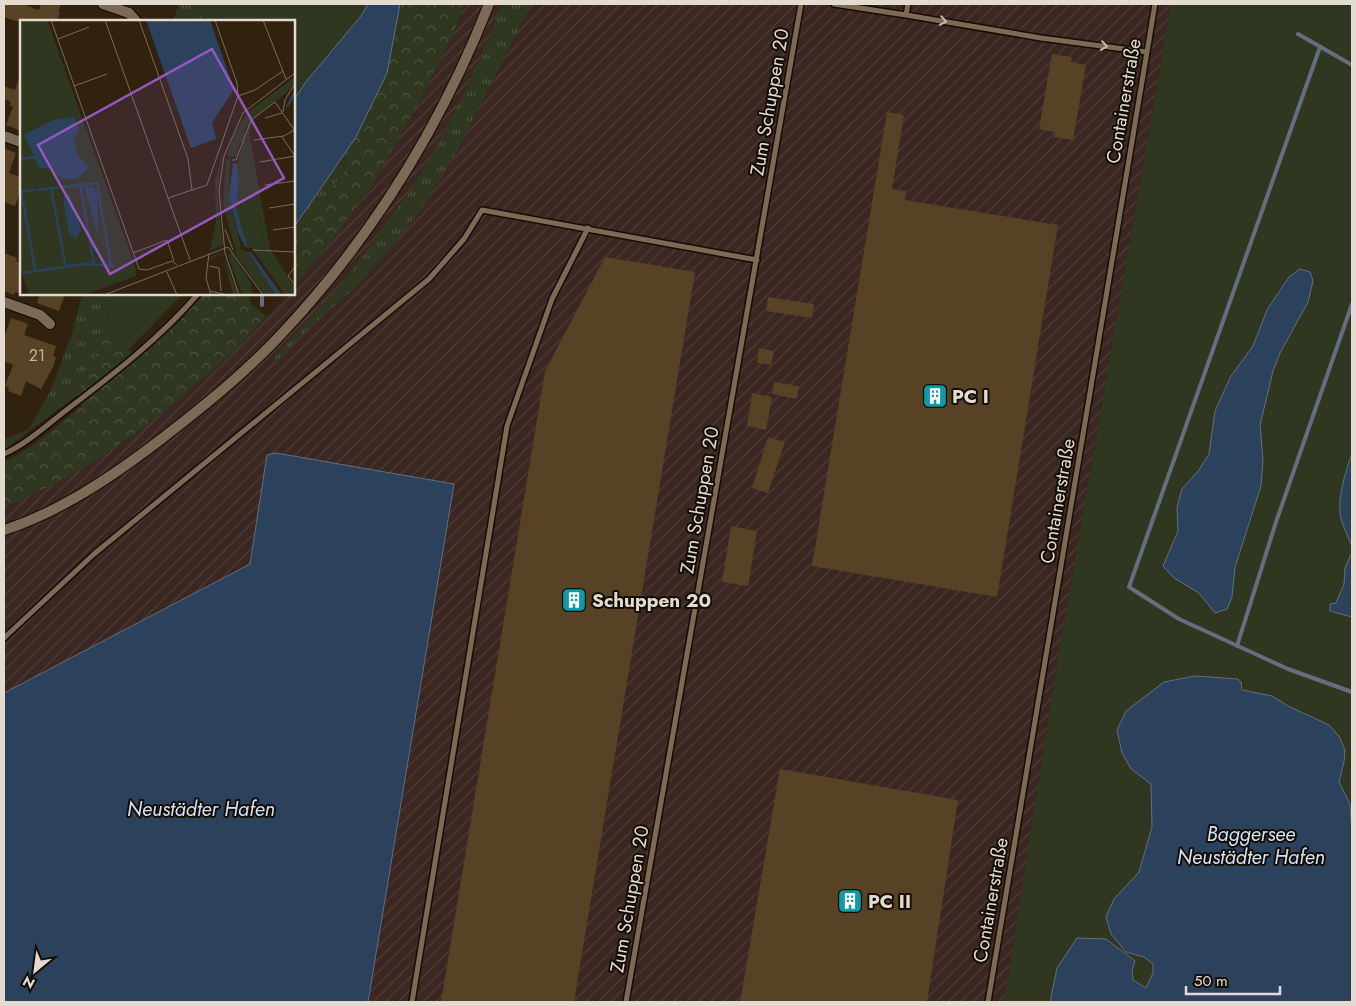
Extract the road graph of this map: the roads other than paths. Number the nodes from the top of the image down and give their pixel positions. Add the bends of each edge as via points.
1 (103, 4) edge
2 (489, 4) edge
3 (801, 4) edge
4 (834, 4) edge
5 (908, 4) edge
6 (1155, 4) edge
7 (906, 15) junction
8 (135, 20) edge
9 (1147, 52) junction
10 (4, 136) edge
11 (20, 142) edge
12 (588, 228) junction
13 (757, 260) junction
14 (197, 295) edge
15 (4, 302) edge
16 (50, 324) dead end
17 (4, 454) edge
18 (4, 530) edge
19 (4, 639) edge
20 (412, 1002) edge
21 (626, 1002) edge
22 (988, 1002) edge

1 - 8 street via 128,13
2 - 18 street via 428,136 340,267 287,329 235,379 136,458 88,490 26,523
3 - 13 lane, Zum Schuppen 20
4 - 7 lane
5 - 7 lane
6 - 9 lane, Containerstraße
7 -> 9 lane
9 - 22 lane, Containerstraße
10 - 11 street
12 - 13 lane
12 - 19 lane via 482,210 464,239 429,279 94,554
12 - 20 lane via 552,299 507,426
13 - 21 lane, Zum Schuppen 20
14 - 17 lane via 144,348 35,434
15 - 16 street via 40,315

